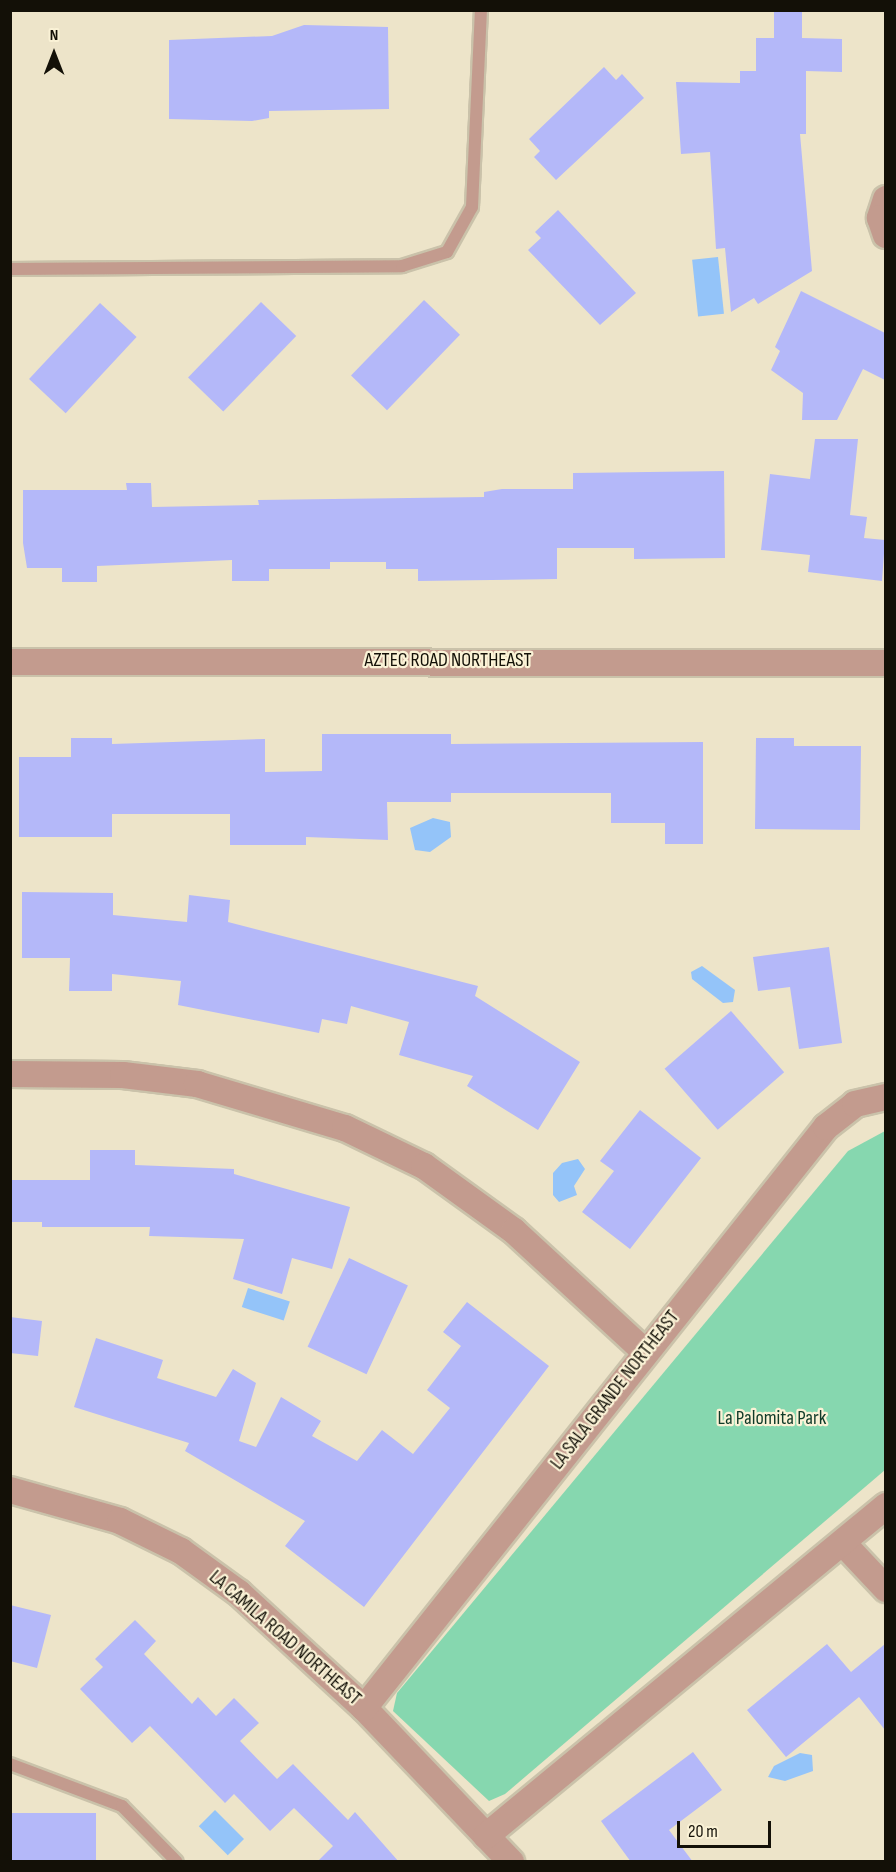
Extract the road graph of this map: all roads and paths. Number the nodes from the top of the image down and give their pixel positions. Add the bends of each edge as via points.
1 (481, 10) edge
2 (885, 199) edge
3 (885, 235) edge
4 (10, 269) edge
5 (10, 662) edge
6 (885, 663) edge
7 (10, 1074) edge
8 (885, 1097) edge
9 (645, 1352) junction
10 (10, 1490) edge
11 (885, 1506) edge
12 (843, 1543) junction
13 (885, 1589) edge
14 (364, 1708) junction
15 (10, 1764) edge
16 (486, 1836) junction
17 (177, 1862) edge
18 (511, 1862) edge

1 - 4 lane via 472,207 447,252 402,266
2 - 3 street via 880,218
5 - 6 street, AZTEC ROAD NORTHEAST
7 - 9 street via 123,1075 197,1084 345,1128 424,1166 514,1232
8 - 9 street, LA SALA GRANDE NORTHEAST via 855,1104 826,1127
9 - 14 street, LA SALA GRANDE NORTHEAST
10 - 14 street, LA CAMILA ROAD NORTHEAST via 120,1521 181,1551 239,1593
11 - 12 street
12 - 13 street
12 - 16 street
14 - 16 street, LA CAMILA ROAD NORTHEAST
15 - 17 lane via 122,1806
16 - 18 street, LA CAMILA ROAD NORTHEAST

